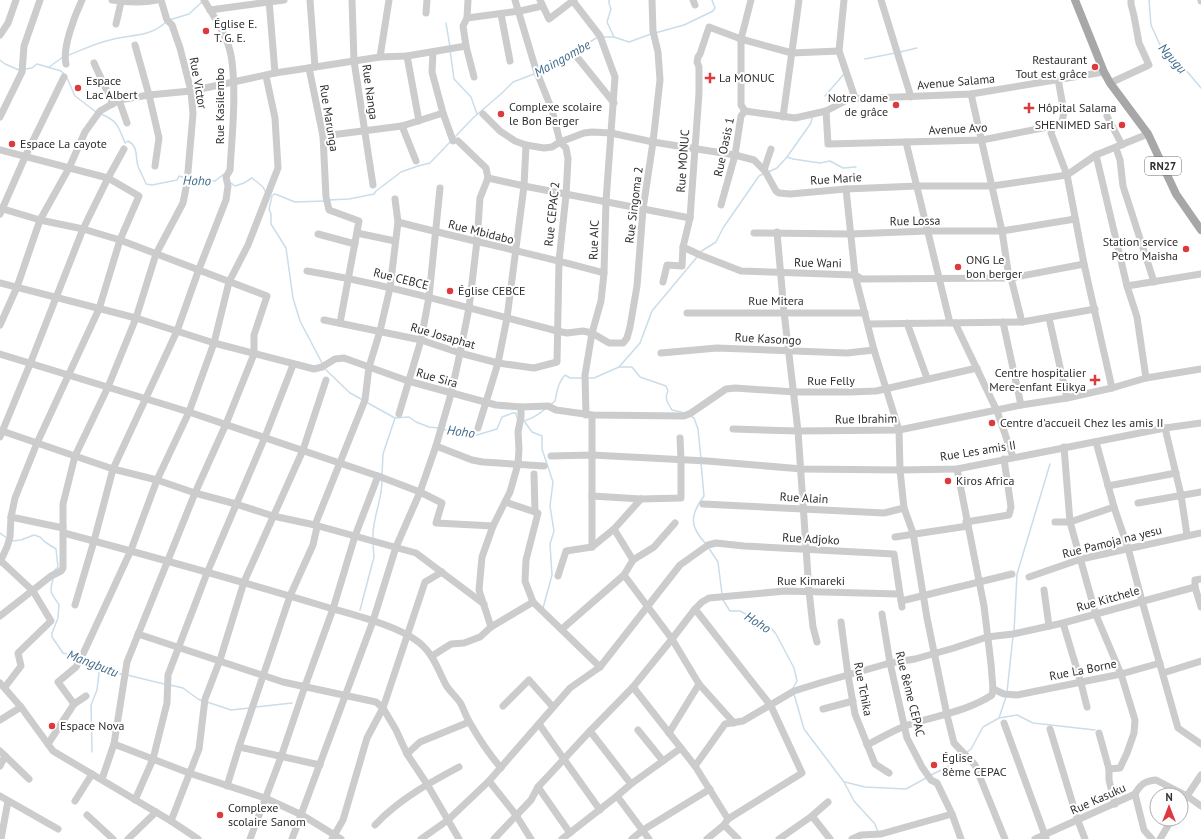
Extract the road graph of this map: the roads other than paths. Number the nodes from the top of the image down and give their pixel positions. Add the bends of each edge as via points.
1 (16, 0) edge
2 (40, 0) edge
3 (82, 0) edge
4 (112, 0) edge
5 (157, 0) edge
6 (161, 0) edge
7 (204, 0) edge
8 (284, 0) edge
9 (310, 0) edge
10 (352, 0) edge
11 (389, 0) edge
12 (427, 0) edge
13 (468, 0) edge
14 (515, 0) edge
15 (652, 0) edge
16 (751, 0) edge
17 (798, 0) edge
18 (844, 0) edge
19 (882, 0) edge
20 (1075, 0) edge
21 (1131, 0) edge
22 (269, 1) edge
23 (574, 1) edge
24 (122, 2) junction
25 (541, 3) edge
26 (210, 10) junction
27 (520, 11) junction
28 (426, 14) dead end
29 (501, 14) junction
30 (467, 18) junction
31 (116, 24) dead end
32 (0, 35) edge
33 (741, 39) junction
34 (135, 45) dead end
35 (466, 46) junction
36 (839, 51) junction
37 (433, 52) junction
38 (792, 53) junction
39 (407, 56) junction
40 (380, 57) junction
41 (577, 57) dead end
42 (510, 61) dead end
43 (354, 62) junction
44 (94, 63) dead end
45 (66, 64) dead end
46 (312, 67) junction
47 (1104, 72) junction
48 (275, 74) junction
49 (266, 76) junction
50 (64, 77) dead end
51 (474, 77) dead end
52 (1058, 79) junction
53 (234, 83) junction
54 (1110, 83) junction
55 (191, 92) junction
56 (971, 94) junction
57 (149, 95) junction
58 (911, 96) junction
59 (855, 98) junction
60 (116, 102) junction
61 (614, 103) junction
62 (745, 111) junction
63 (826, 111) junction
64 (442, 112) junction
65 (483, 114) dead end
66 (783, 116) junction
67 (1107, 116) dead end
68 (0, 117) edge
69 (419, 121) junction
70 (127, 123) dead end
71 (402, 126) junction
72 (1053, 126) junction
73 (364, 131) junction
74 (611, 133) junction
75 (1148, 134) junction
76 (323, 136) junction
77 (982, 140) junction
78 (560, 142) junction
79 (653, 142) junction
80 (906, 142) junction
81 (526, 144) junction
82 (1119, 147) junction
83 (124, 149) dead end
84 (772, 149) dead end
85 (0, 150) edge
86 (694, 150) junction
87 (735, 155) junction
88 (1096, 156) junction
89 (25, 157) junction
90 (416, 161) dead end
91 (155, 166) dead end
92 (69, 168) junction
93 (765, 172) junction
94 (1066, 175) junction
95 (108, 178) junction
96 (488, 178) junction
97 (373, 186) dead end
98 (524, 186) junction
99 (917, 186) junction
100 (992, 186) junction
101 (440, 188) dead end
102 (846, 189) junction
103 (566, 195) junction
104 (395, 199) dead end
105 (606, 201) junction
106 (721, 205) dead end
107 (643, 209) junction
108 (1, 210) edge
109 (690, 218) junction
110 (1075, 219) junction
111 (40, 220) junction
112 (398, 222) junction
113 (83, 229) junction
114 (1201, 230) edge
115 (927, 231) junction
116 (1002, 231) junction
117 (777, 232) junction
118 (436, 233) junction
119 (754, 233) dead end
120 (318, 234) dead end
121 (357, 234) junction
122 (851, 234) junction
123 (120, 240) junction
124 (395, 241) junction
125 (477, 241) junction
126 (355, 244) junction
127 (683, 247) junction
128 (516, 252) junction
129 (156, 254) junction
130 (559, 261) junction
131 (1084, 264) junction
132 (199, 269) junction
133 (307, 271) dead end
134 (604, 273) junction
135 (781, 273) junction
136 (1201, 274) edge
137 (855, 275) junction
138 (348, 278) junction
139 (939, 278) junction
140 (1011, 278) junction
141 (229, 282) junction
142 (663, 282) dead end
143 (1154, 282) junction
144 (0, 283) edge
145 (1127, 286) junction
146 (17, 287) junction
147 (390, 288) junction
148 (56, 297) junction
149 (429, 298) junction
150 (469, 308) junction
151 (99, 309) junction
152 (1095, 309) junction
153 (784, 312) junction
154 (865, 312) junction
155 (687, 313) dead end
156 (136, 318) junction
157 (507, 318) junction
158 (1049, 318) junction
159 (324, 320) dead end
160 (907, 322) junction
161 (1003, 322) junction
162 (1022, 322) junction
163 (340, 323) junction
164 (953, 323) junction
165 (868, 324) junction
166 (0, 325) edge
167 (177, 331) junction
168 (380, 331) junction
169 (557, 331) junction
170 (592, 333) junction
171 (421, 340) junction
172 (214, 343) junction
173 (874, 350) junction
174 (789, 352) junction
175 (460, 353) junction
176 (661, 353) dead end
177 (0, 354) edge
178 (254, 354) junction
179 (557, 362) joint
180 (498, 363) junction
181 (30, 364) junction
182 (293, 365) junction
183 (370, 367) junction
184 (977, 368) junction
185 (1201, 369) edge
186 (69, 375) junction
187 (927, 378) junction
188 (1146, 378) junction
189 (326, 380) dead end
190 (408, 381) junction
191 (108, 387) junction
192 (885, 388) junction
193 (1112, 388) junction
194 (794, 392) junction
195 (451, 394) junction
196 (1067, 398) junction
197 (146, 400) junction
198 (486, 403) junction
199 (1021, 405) junction
200 (520, 407) junction
201 (997, 411) junction
202 (189, 412) junction
203 (399, 414) dead end
204 (688, 414) joint
205 (589, 415) junction
206 (1201, 423) edge
207 (226, 424) junction
208 (478, 428) dead end
209 (1165, 428) junction
210 (733, 429) dead end
211 (899, 430) junction
212 (798, 431) junction
213 (1, 434) edge
214 (265, 438) junction
215 (680, 438) dead end
216 (1096, 442) junction
217 (38, 443) junction
218 (436, 446) junction
219 (1064, 447) junction
220 (303, 450) junction
221 (592, 455) junction
222 (75, 456) junction
223 (551, 456) dead end
224 (1014, 457) junction
225 (1004, 459) junction
226 (682, 460) junction
227 (340, 463) junction
228 (518, 464) junction
229 (544, 466) dead end
230 (113, 469) junction
231 (802, 469) junction
232 (957, 469) junction
233 (900, 470) junction
234 (1176, 473) junction
235 (534, 474) dead end
236 (378, 476) junction
237 (156, 480) junction
238 (1108, 486) junction
239 (420, 492) junction
240 (1201, 492) edge
241 (195, 493) junction
242 (1181, 494) junction
243 (592, 496) junction
244 (641, 499) junction
245 (505, 502) junction
246 (1138, 503) dead end
247 (236, 504) junction
248 (703, 504) dead end
249 (1114, 507) junction
250 (904, 508) junction
251 (803, 509) junction
252 (535, 512) junction
253 (273, 516) junction
254 (11, 517) junction
255 (1055, 522) dead end
256 (1070, 522) junction
257 (675, 523) dead end
258 (967, 524) junction
259 (316, 526) junction
260 (493, 526) junction
261 (614, 529) junction
262 (63, 530) junction
263 (913, 533) junction
264 (1201, 533) edge
265 (1187, 535) junction
266 (355, 536) junction
267 (895, 536) dead end
268 (94, 541) junction
269 (396, 547) junction
270 (592, 547) junction
271 (1128, 548) junction
272 (131, 550) junction
273 (805, 550) junction
274 (1081, 559) junction
275 (168, 560) junction
276 (633, 560) junction
277 (0, 562) edge
278 (442, 572) junction
279 (207, 573) junction
280 (1012, 574) dead end
281 (624, 575) junction
282 (558, 576) dead end
283 (1029, 577) dead end
284 (1201, 579) edge
285 (244, 582) junction
286 (980, 582) junction
287 (1195, 587) junction
288 (1044, 590) dead end
289 (33, 591) junction
290 (809, 591) junction
291 (924, 595) junction
292 (290, 596) junction
293 (900, 600) junction
294 (1142, 601) junction
295 (533, 602) junction
296 (484, 604) junction
297 (75, 605) dead end
298 (648, 607) junction
299 (1201, 607) edge
300 (333, 609) junction
301 (695, 609) junction
302 (882, 614) dead end
303 (1096, 614) junction
304 (0, 616) edge
305 (373, 621) junction
306 (841, 622) dead end
307 (1063, 623) junction
308 (1049, 626) junction
309 (491, 627) junction
310 (562, 629) junction
311 (138, 634) junction
312 (407, 634) junction
313 (987, 637) junction
314 (672, 639) junction
315 (817, 642) dead end
316 (178, 648) junction
317 (934, 653) junction
318 (432, 656) junction
319 (220, 660) junction
320 (1201, 661) edge
321 (890, 663) junction
322 (1160, 663) junction
323 (600, 666) junction
324 (1163, 673) junction
325 (1121, 674) junction
326 (264, 675) junction
327 (848, 675) junction
328 (1081, 683) junction
329 (699, 684) junction
330 (2, 685) edge
331 (305, 686) junction
332 (633, 687) junction
333 (993, 689) junction
334 (346, 695) junction
335 (86, 696) dead end
336 (853, 701) junction
337 (74, 704) junction
338 (503, 706) dead end
339 (771, 706) junction
340 (21, 707) junction
341 (383, 708) junction
342 (553, 708) junction
343 (1087, 708) dead end
344 (822, 709) dead end
345 (947, 715) junction
346 (0, 720) edge
347 (469, 722) junction
348 (734, 723) junction
349 (1004, 723) dead end
350 (539, 724) junction
351 (904, 727) junction
352 (1050, 729) dead end
353 (638, 730) dead end
354 (590, 731) junction
355 (669, 733) junction
356 (1098, 733) dead end
357 (48, 744) junction
358 (114, 744) junction
359 (1201, 744) edge
360 (866, 745) junction
361 (239, 747) junction
362 (681, 748) junction
363 (3, 754) edge
364 (407, 754) junction
365 (281, 757) junction
366 (153, 759) junction
367 (564, 759) junction
368 (663, 761) junction
369 (320, 765) junction
370 (0, 766) edge
371 (695, 766) junction
372 (459, 767) dead end
373 (500, 768) junction
374 (1109, 769) junction
375 (189, 773) junction
376 (92, 774) junction
377 (889, 774) dead end
378 (1201, 774) edge
379 (29, 779) dead end
380 (102, 779) junction
381 (489, 782) junction
382 (427, 784) junction
383 (631, 784) junction
384 (228, 786) junction
385 (538, 787) junction
386 (1169, 787) edge
387 (710, 788) junction
388 (1189, 792) edge
389 (1135, 794) junction
390 (0, 796) edge
391 (617, 796) junction
392 (265, 798) junction
393 (1189, 798) edge
394 (8, 800) junction
395 (135, 800) junction
396 (75, 801) dead end
397 (828, 802) dead end
398 (1115, 804) junction
399 (1201, 806) edge
400 (600, 810) junction
401 (156, 812) junction
402 (952, 814) junction
403 (86, 815) dead end
404 (302, 815) junction
405 (516, 815) junction
406 (812, 816) junction
407 (448, 820) junction
408 (171, 821) junction
409 (1078, 821) junction
410 (726, 822) junction
411 (375, 825) dead end
412 (1168, 827) edge
413 (58, 829) dead end
414 (643, 830) junction
415 (570, 833) junction
416 (1046, 837) edge
417 (336, 838) edge
418 (1162, 838) edge
419 (1, 839) edge
420 (113, 839) edge
421 (128, 839) edge
422 (198, 839) edge
423 (250, 839) edge
424 (292, 839) edge
425 (421, 839) edge
426 (459, 839) edge
427 (494, 839) edge
428 (531, 839) edge
429 (562, 839) edge
430 (632, 839) edge
431 (649, 839) edge
432 (707, 839) edge
433 (738, 839) edge
434 (779, 839) edge
435 (830, 839) edge
436 (852, 839) edge
437 (961, 839) edge
438 (1005, 839) edge
439 (1035, 839) edge
440 (1085, 839) edge
441 (1152, 839) edge

1 - 32 street via 8,23
2 - 68 street via 24,46 22,70
3 - 45 street via 64,56
4 - 24 street
5 - 24 street
6 - 55 street, Rue Victor via 180,48
7 - 26 street, Rue Kasilembo
8 - 22 street
9 - 46 street, Rue Marunga
10 - 43 street, Rue Nanga
11 - 40 street
12 - 28 street
13 - 30 street
14 - 27 street, Rue CEPAC 2
15 - 79 street, Rue Singoma 2 via 660,80
16 - 33 street, Rue Oasis 1
17 - 38 street
18 - 36 street
19 - 58 street
20 - 47 main road, RN27
21 - 54 street via 1139,43 1149,65
22 - 26 street
22 - 48 street
23 - 25 street via 549,19
23 - 61 street, Rue AIC via 600,37 615,77
24 - 31 street
25 - 27 street
26 - 53 street, Rue Kasilembo via 223,32 231,54
27 - 29 street
27 - 78 street, Rue CEPAC 2
29 - 30 street
29 - 42 street
30 - 35 street via 463,26
33 - 38 street
33 - 62 street, Rue Oasis 1 via 741,105
33 - 86 street, Rue MONUC via 709,27 697,62 699,93
34 - 57 street
35 - 37 street
35 - 51 street
36 - 38 street
36 - 59 street
37 - 39 street
37 - 64 street via 432,72
38 - 66 street
39 - 40 street
39 - 69 street
40 - 43 street
41 - 61 street
43 - 46 street
43 - 73 street, Rue Nanga
44 - 60 street
46 - 48 street
46 - 76 street, Rue Marunga
47 - 52 street, Avenue Salama
47 - 54 main road, RN27
48 - 49 street
49 - 53 street
49 - 141 street via 275,118 278,168 248,245
50 - 89 street
52 - 56 street, Avenue Salama
52 - 72 street via 1064,112 1062,122
53 - 55 street
53 - 132 street, Rue Kasilembo via 226,200
54 - 75 main road, RN27
55 - 57 street
55 - 129 street, Rue Victor via 193,114 183,203
56 - 58 street, Avenue Salama
56 - 77 street
57 - 60 street
57 - 91 street via 159,138
58 - 59 street, Avenue Salama
59 - 63 street
60 - 70 street
60 - 92 street via 98,113 85,132
61 - 74 street, Rue AIC
62 - 66 street
62 - 87 street, Rue Oasis 1 via 741,116
63 - 66 street via 795,118
63 - 80 street, Avenue Avo via 828,144
64 - 69 street
64 - 96 street via 454,140 486,168
65 - 81 street via 514,141
67 - 82 street
69 - 71 street
71 - 73 street
71 - 90 street
72 - 77 street, Avenue Avo
72 - 94 street via 1051,133
73 - 76 street
73 - 97 street, Rue Nanga
74 - 78 street via 584,133
74 - 79 street
74 - 105 street, Rue AIC
75 - 82 street
75 - 114 main road, RN27 via 1176,194
76 - 121 street, Rue Marunga via 329,210 359,221
77 - 80 street, Avenue Avo
77 - 100 street
78 - 81 street via 544,148
78 - 103 street, Rue CEPAC 2 via 566,148 568,159
79 - 86 street
79 - 107 street, Rue Singoma 2
80 - 99 street
81 - 98 street
82 - 88 street
82 - 143 street via 1123,186
83 - 95 street
84 - 93 street
85 - 89 street
86 - 87 street
86 - 109 street, Rue MONUC
87 - 93 street via 754,160
87 - 106 street, Rue Oasis 1
88 - 94 street
88 - 145 street
89 - 92 street
89 - 108 street
92 - 95 street
92 - 111 street
93 - 102 street, Rue Marie via 779,193
94 - 100 street, Rue Marie
94 - 110 street
95 - 113 street
95 - 123 street via 139,196
96 - 98 street
96 - 125 street via 480,198
98 - 103 street
98 - 128 street
99 - 100 street, Rue Marie
99 - 102 street, Rue Marie
99 - 115 street
100 - 116 street
101 - 118 street
102 - 122 street
103 - 105 street
103 - 130 street, Rue CEPAC 2
104 - 112 street
105 - 107 street
105 - 134 street, Rue AIC
107 - 109 street
107 - 170 street, Rue Singoma 2 via 637,286 627,338 623,343 609,343
108 - 111 street
109 - 127 street, Rue MONUC
110 - 116 street, Rue Lossa
110 - 131 street
111 - 113 street
111 - 146 street
112 - 118 street, Rue Mbidabo
112 - 124 street
113 - 123 street
113 - 148 street
115 - 116 street, Rue Lossa
115 - 122 street, Rue Lossa
115 - 139 street
116 - 140 street
117 - 119 street, Rue Lossa
117 - 122 street, Rue Lossa
117 - 135 street
118 - 125 street, Rue Mbidabo
118 - 149 street
120 - 126 street
121 - 124 street
121 - 126 street
122 - 137 street
123 - 129 street
123 - 151 street
124 - 147 street
125 - 128 street, Rue Mbidabo
125 - 150 street
126 - 138 street
127 - 135 street, Rue Wani via 741,271
127 - 142 street, Rue MONUC via 682,266 667,265
128 - 130 street, Rue Mbidabo
128 - 157 street
129 - 132 street
129 - 156 street, Rue Victor
130 - 134 street, Rue Mbidabo
130 - 169 street, Rue CEPAC 2
131 - 140 street, Rue Wani
131 - 152 street
132 - 141 street
132 - 167 street, Rue Kasilembo
133 - 138 street, Rue CEBCE
134 - 170 street, Rue AIC via 601,301
135 - 137 street, Rue Wani
135 - 153 street
136 - 143 street
137 - 139 street, Rue Wani via 862,279
137 - 154 street
138 - 147 street, Rue CEBCE
138 - 163 street
139 - 140 street, Rue Wani
139 - 164 street
140 - 162 street
141 - 172 street
141 - 178 street via 267,296 254,335
143 - 145 street
144 - 146 street
145 - 188 street via 1137,317
146 - 148 street
146 - 166 street
147 - 149 street, Rue CEBCE
147 - 168 street
148 - 151 street
148 - 181 street
149 - 150 street, Rue CEBCE
149 - 171 street
150 - 157 street, Rue CEBCE
150 - 175 street
151 - 156 street
151 - 186 street
152 - 158 street
152 - 193 street
153 - 154 street, Rue Mitera
153 - 155 street, Rue Mitera
153 - 174 street
154 - 165 street
156 - 167 street
156 - 191 street, Rue Victor
157 - 169 street, Rue CEBCE
157 - 180 street
158 - 162 street
158 - 196 street
159 - 163 street, Rue Josaphat
160 - 164 street
160 - 165 street
160 - 187 street
161 - 162 street
161 - 164 street
161 - 199 street
163 - 168 street, Rue Josaphat
164 - 184 street
165 - 173 street
167 - 172 street
167 - 197 street, Rue Kasilembo
168 - 171 street, Rue Josaphat
168 - 183 street
169 - 170 street, Rue CEBCE
169 - 179 street, Rue CEPAC 2
170 - 205 street, Rue AIC via 585,378
171 - 175 street, Rue Josaphat
171 - 190 street
172 - 178 street
172 - 202 street
173 - 174 street, Rue Kasongo via 847,353
173 - 192 street
174 - 176 street, Rue Kasongo via 717,348
174 - 194 street
175 - 180 street, Rue Josaphat
175 - 195 street
177 - 181 street
178 - 182 street
178 - 207 street
179 - 180 street, Rue Josaphat via 534,368
180 - 198 street
181 - 186 street
181 - 213 street
182 - 183 street, Rue Sira via 314,369 335,359 344,358
182 - 214 street
183 - 190 street, Rue Sira
183 - 227 street via 365,401
184 - 187 street, Rue Felly
184 - 201 street
185 - 188 street, Rue Ibrahim
186 - 191 street
186 - 217 street
187 - 192 street, Rue Felly
188 - 193 street, Rue Ibrahim
189 - 220 street
190 - 195 street, Rue Sira
190 - 203 street
191 - 197 street
191 - 222 street, Rue Victor
192 - 194 street, Rue Felly via 850,392
192 - 211 street
193 - 196 street, Rue Ibrahim
194 - 204 street, Rue Felly via 726,389
194 - 212 street
195 - 198 street, Rue Sira
195 - 218 street
196 - 199 street, Rue Ibrahim
197 - 202 street
197 - 230 street, Rue Kasilembo
198 - 200 street, Rue Sira
198 - 208 street
199 - 201 street, Rue Ibrahim
200 - 205 street, Rue Sira via 549,407
200 - 228 street
201 - 211 street, Rue Ibrahim
201 - 224 street
202 - 207 street
202 - 237 street
204 - 205 street, Rue Sira
205 - 221 street, Rue AIC
206 - 209 street, Rue Les amis II
207 - 214 street
207 - 241 street
209 - 216 street, Rue Les amis II
209 - 234 street
210 - 212 street, Rue Ibrahim
211 - 212 street, Rue Ibrahim
211 - 233 street
212 - 231 street
213 - 217 street
214 - 220 street
214 - 247 street
215 - 226 street
216 - 219 street, Rue Les amis II
216 - 238 street
217 - 222 street
217 - 254 street via 15,498
218 - 228 street via 472,460
218 - 239 street
219 - 224 street, Rue Les amis II
219 - 256 street
220 - 227 street
220 - 253 street
221 - 223 street, Rue Les amis II
221 - 226 street, Rue Les amis II
221 - 243 street, Rue AIC
222 - 230 street
222 - 262 street, Rue Victor via 63,504
224 - 225 street, Rue Les amis II
225 - 232 street, Rue Les amis II
225 - 258 street via 1011,507 1009,515
226 - 231 street, Rue Les amis II
226 - 244 street via 681,498
227 - 236 street
227 - 259 street
228 - 229 street
228 - 245 street
230 - 237 street
230 - 268 street, Rue Kasilembo
231 - 233 street, Rue Les amis II
231 - 251 street
232 - 233 street, Rue Les amis II
232 - 258 street
233 - 250 street
234 - 238 street
234 - 242 street
235 - 252 street
236 - 239 street
236 - 266 street
237 - 241 street
237 - 272 street
238 - 249 street
239 - 260 street via 442,503 436,523
239 - 269 street
240 - 242 street
241 - 247 street
241 - 275 street
242 - 246 street
242 - 265 street
243 - 244 street
243 - 270 street, Rue AIC
244 - 261 street
245 - 252 street
245 - 260 street
247 - 253 street
247 - 279 street
248 - 251 street, Rue Alain
249 - 256 street
249 - 271 street
250 - 251 street, Rue Alain via 884,512
250 - 263 street
251 - 273 street
252 - 295 street via 538,513 526,560 525,581
253 - 259 street
253 - 285 street
254 - 262 street
254 - 277 street via 10,539
255 - 256 street
256 - 274 street
257 - 276 street via 654,547
258 - 263 street
258 - 286 street
259 - 266 street
259 - 292 street via 313,545
260 - 296 street via 482,557 479,590
261 - 270 street
261 - 276 street
262 - 268 street
262 - 289 street, Rue Victor via 63,568
263 - 267 street
263 - 291 street
264 - 265 street, Rue Pamoja na yesu
265 - 271 street, Rue Pamoja na yesu
266 - 269 street
266 - 300 street
268 - 272 street
268 - 297 street, Rue Kasilembo
269 - 278 street via 416,553
269 - 305 street
270 - 282 street via 566,551
271 - 274 street, Rue Pamoja na yesu
271 - 294 street
272 - 275 street
272 - 337 street via 80,660 76,667 58,682
273 - 290 street
273 - 293 street, Rue Adjoko via 894,554
273 - 298 street, Rue Adjoko via 716,543 706,546 680,565
274 - 283 street, Rue Pamoja na yesu
274 - 303 street
275 - 279 street
275 - 311 street
276 - 281 street
277 - 289 street
278 - 296 street
278 - 312 street via 425,582
279 - 285 street
279 - 316 street
280 - 286 street, Rue Kimareki
281 - 298 street
281 - 310 street
284 - 287 street via 1195,580
285 - 292 street
285 - 319 street
286 - 291 street, Rue Kimareki
286 - 313 street
287 - 294 street, Rue Kitchele
287 - 299 street
288 - 308 street
289 - 304 street
289 - 330 street via 51,621 18,653 21,666
290 - 293 street, Rue Kimareki
290 - 301 street, Rue Kimareki via 709,598
290 - 315 street
291 - 293 street, Rue Kimareki
291 - 317 street
292 - 300 street
292 - 326 street
294 - 303 street, Rue Kitchele
294 - 322 street
295 - 309 street
295 - 310 street
296 - 309 street
298 - 314 street
298 - 323 street
300 - 305 street
300 - 331 street
301 - 314 street, Rue Kimareki
301 - 339 street
302 - 321 street, Rue 8ème CEPAC
303 - 307 street, Rue Kitchele
303 - 325 street
305 - 312 street
305 - 334 street
306 - 327 street, Rue Tchika
307 - 308 street, Rue Kitchele
307 - 328 street
308 - 313 street, Rue Kitchele
309 - 318 street via 480,637 464,643 451,644
310 - 323 street
311 - 316 street
311 - 358 street via 127,662
312 - 318 street
312 - 341 street
313 - 317 street, Rue Kitchele
313 - 333 street
314 - 329 street
314 - 332 street, Rue Kimareki
316 - 319 street
316 - 366 street via 168,675 167,703
317 - 321 street, Rue Kitchele
317 - 345 street
318 - 347 street via 447,687 461,704
319 - 326 street
319 - 375 street via 205,699 199,749
320 - 324 street
321 - 327 street, Rue Kitchele
321 - 351 street, Rue 8ème CEPAC
322 - 324 street
322 - 325 street, Rue La Borne
323 - 342 street via 570,688
324 - 359 street via 1178,728
325 - 328 street, Rue La Borne
325 - 374 street via 1135,720 1134,733 1120,768
326 - 331 street
326 - 361 street
327 - 336 street, Rue Tchika
327 - 339 street, Rue Kitchele via 793,692
328 - 333 street, Rue La Borne via 1007,695
328 - 343 street
329 - 348 street
329 - 355 street
330 - 340 street
331 - 334 street
331 - 365 street
332 - 354 street, Rue Kimareki
332 - 355 street
333 - 345 street via 992,695 982,701
334 - 341 street via 376,702
334 - 369 street
335 - 337 street
336 - 344 street
336 - 360 street, Rue Tchika
337 - 357 street
338 - 342 street via 529,680
339 - 348 street, Rue Kitchele
339 - 410 street via 802,773
340 - 346 street
340 - 357 street
341 - 364 street
341 - 417 street via 367,738
342 - 350 street
345 - 351 street
345 - 438 street via 954,743 975,765
347 - 364 street via 420,742
347 - 373 street
348 - 371 street, Rue Kitchele via 725,724
349 - 416 street
350 - 367 street
350 - 373 street
351 - 360 street
351 - 402 street, Rue 8ème CEPAC via 929,778 937,784
352 - 409 street
353 - 368 street
354 - 367 street, Rue Kimareki
354 - 383 street
355 - 362 street
356 - 374 street
357 - 376 street via 53,751
358 - 366 street
358 - 380 street
360 - 377 street, Rue Tchika via 875,764
361 - 365 street
361 - 384 street
362 - 368 street
362 - 371 street
363 - 370 street
363 - 379 street
364 - 382 street
365 - 369 street
365 - 392 street
366 - 375 street
366 - 395 street
367 - 385 street, Rue Kimareki
367 - 400 street
368 - 383 street
369 - 404 street
371 - 387 street
372 - 382 street
373 - 381 street
374 - 398 street
375 - 384 street
375 - 408 street
376 - 380 street
376 - 396 street
378 - 388 street
380 - 395 street
381 - 405 street
381 - 407 street
382 - 407 street
382 - 411 street via 385,814
383 - 391 street
384 - 392 street
385 - 405 street, Rue Kimareki
385 - 415 street
386 - 389 street, Rue Kasuku via 1151,780 1141,785
387 - 410 street
387 - 414 street
389 - 398 street, Rue Kasuku
389 - 441 street via 1144,830
390 - 394 street
391 - 400 street
391 - 414 street
392 - 404 street
392 - 423 street
393 - 399 street, Rue Kasuku
394 - 413 street
394 - 419 street
395 - 401 street
397 - 406 street
398 - 409 street, Rue Kasuku
400 - 415 street
401 - 408 street
401 - 421 street
402 - 436 street
402 - 437 street
403 - 420 street
404 - 417 street
404 - 424 street
405 - 427 street, Rue Kimareki
405 - 428 street
406 - 434 street
406 - 435 street
407 - 425 street
407 - 426 street
408 - 422 street
409 - 416 street, Rue Kasuku
409 - 440 street
410 - 432 street
410 - 433 street
412 - 418 street
414 - 430 street
414 - 431 street
415 - 429 street
416 - 439 street, Rue Kasuku

